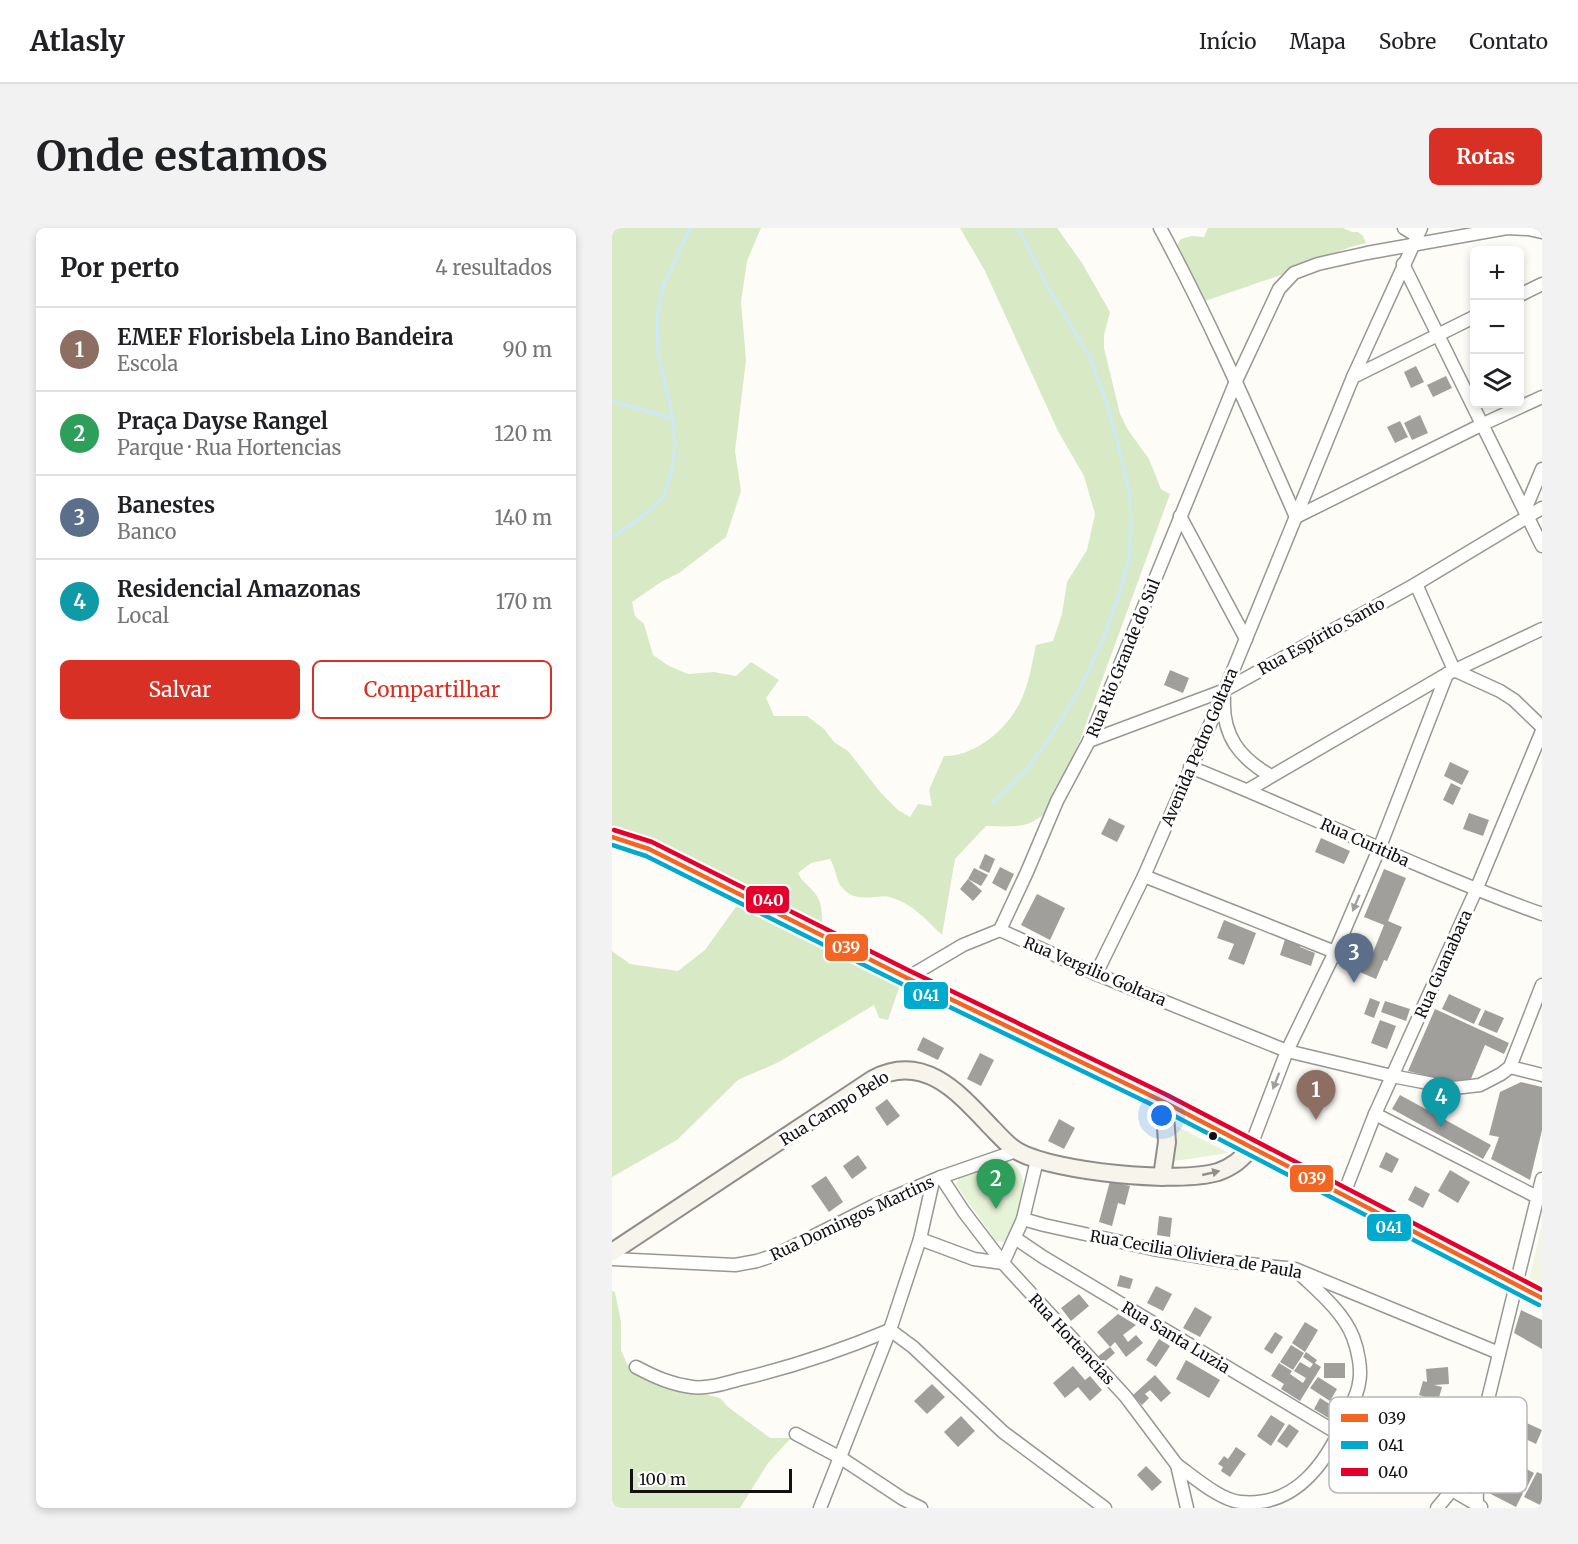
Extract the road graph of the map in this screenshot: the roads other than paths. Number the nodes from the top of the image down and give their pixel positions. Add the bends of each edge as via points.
1 (1160, 228) edge
2 (1404, 228) edge
3 (1542, 232) edge
4 (1417, 236) edge
5 (1403, 264) junction
6 (1542, 284) edge
7 (1524, 293) edge
8 (1470, 319) edge
9 (1438, 335) junction
10 (1353, 377) junction
11 (1236, 381) junction
12 (1542, 397) edge
13 (1481, 425) junction
14 (1542, 469) edge
15 (1542, 508) edge
16 (1526, 513) junction
17 (1180, 516) junction
18 (1296, 517) junction
19 (1542, 546) edge
20 (1416, 584) junction
21 (1542, 630) edge
22 (1246, 639) junction
23 (1450, 672) junction
24 (1225, 690) junction
25 (1542, 729) edge
26 (1089, 741) junction
27 (1190, 767) junction
28 (1271, 776) junction
29 (1248, 790) junction
30 (612, 837) edge
31 (1379, 849) junction
32 (1144, 876) junction
33 (1476, 890) junction
34 (1542, 914) edge
35 (1000, 930) junction
36 (1335, 952) junction
37 (1096, 974) junction
38 (907, 978) junction
39 (1542, 985) edge
40 (1537, 1010) edge
41 (1287, 1051) junction
42 (1510, 1067) junction
43 (1542, 1075) edge
44 (1392, 1076) junction
45 (1164, 1102) junction
46 (1374, 1114) junction
47 (1250, 1148) junction
48 (1016, 1151) junction
49 (1037, 1160) junction
50 (1162, 1177) junction
51 (937, 1179) junction
52 (1542, 1179) edge
53 (1343, 1196) junction
54 (1537, 1197) junction
55 (1023, 1218) junction
56 (1015, 1238) junction
57 (920, 1239) junction
58 (612, 1252) edge
59 (612, 1259) edge
60 (1003, 1263) junction
61 (1295, 1269) junction
62 (1517, 1285) junction
63 (1542, 1298) edge
64 (890, 1330) junction
65 (1499, 1353) junction
66 (636, 1367) dead end
67 (1354, 1397) edge
68 (1488, 1397) edge
69 (1329, 1428) edge
70 (796, 1434) dead end
71 (1329, 1451) edge
72 (841, 1458) junction
73 (1177, 1465) junction
74 (1450, 1493) edge
75 (1457, 1493) edge
76 (903, 1503) edge
77 (1479, 1507) edge
78 (820, 1508) edge
79 (921, 1508) edge
80 (1105, 1508) edge
81 (1187, 1508) edge
82 (1437, 1508) edge

1 - 11 street
2 - 4 street
3 - 4 street via 1506,228
4 - 5 street, Avenida Pedro Goltara
4 - 11 street via 1294,273 1279,289
5 - 9 street
5 - 10 street, Avenida Pedro Goltara
6 - 7 street
8 - 9 street
9 - 10 street
9 - 13 street
10 - 18 street, Avenida Pedro Goltara
11 - 17 street, Rua Rio Grande do Sul
11 - 18 street
12 - 13 street
13 - 16 street
13 - 18 street
14 - 16 street
15 - 16 street, Rua Espírito Santo
16 - 19 street
16 - 20 street, Rua Espírito Santo
17 - 22 street
17 - 26 street, Rua Rio Grande do Sul
18 - 22 street, Avenida Pedro Goltara
20 - 23 street
20 - 24 street, Rua Espírito Santo
21 - 23 street
22 - 24 street, Avenida Pedro Goltara
23 - 25 street via 1500,691
23 - 28 street
23 - 31 street
24 - 26 street, Rua Espírito Santo
24 - 27 street, Avenida Pedro Goltara
24 - 28 street via 1223,711 1228,732 1253,766
25 - 33 street, Rua Guanabara
26 - 35 street, Rua Rio Grande do Sul via 1057,801
27 - 29 street, Rua Curitiba
27 - 32 street, Avenida Pedro Goltara
28 - 29 street
29 - 31 street, Rua Curitiba
30 - 38 main road via 649,849
31 - 33 street, Rua Curitiba
31 -> 36 street
32 - 36 street
32 - 37 street, Avenida Pedro Goltara
33 - 34 street, Rua Curitiba
33 - 44 street, Rua Guanabara
35 - 37 street, Rua Vergilio Goltara
35 - 38 street via 963,945
36 - 41 street
37 - 41 street, Rua Vergilio Goltara
38 - 45 main road
39 - 40 street
40 - 42 street
41 - 44 street, Rua Vergilio Goltara
41 -> 47 street
42 - 43 street
42 - 44 street, Rua Vergilio Goltara via 1480,1084 1454,1088
44 - 46 street, Rua Guanabara
45 - 47 main road
45 - 50 main road via 1167,1142
46 - 53 street, Rua Guanabara
46 - 54 street
50 -> 47 main road, Rua Campo Belo via 1217,1172 1243,1159
47 - 53 main road
48 - 49 main road, Rua Campo Belo
48 - 51 street, Rua Domingos Martins
48 - 58 main road, Rua Campo Belo via 952,1088 936,1078 913,1070 886,1072
49 - 50 main road, Rua Campo Belo
49 - 55 street
51 - 57 street
51 - 59 street, Rua Domingos Martins via 757,1261 735,1265
51 - 60 street, Rua Hortencias
52 - 54 street
53 - 62 main road
54 - 62 street
55 - 56 street
55 - 61 street, Rua Cecilia Oliviera de Paula via 1153,1249
56 - 60 street
56 - 69 street, Rua Santa Luzia
57 - 60 street via 974,1259
57 - 64 street
60 - 73 street, Rua Hortencias via 1126,1397
61 - 65 street, Rua Cecilia Oliviera de Paula
61 - 67 street via 1337,1310 1353,1337 1359,1383
62 - 63 main road
62 - 65 street
64 - 66 street via 778,1370 694,1388 664,1382
64 - 72 street
64 - 80 street via 1003,1432
65 - 68 street
70 - 72 street
71 - 73 street via 1309,1479 1286,1495 1262,1503 1238,1502
72 - 76 street
72 - 78 street
73 - 81 street, Rua Hortencias
74 - 82 street
75 - 77 street
76 - 79 street

